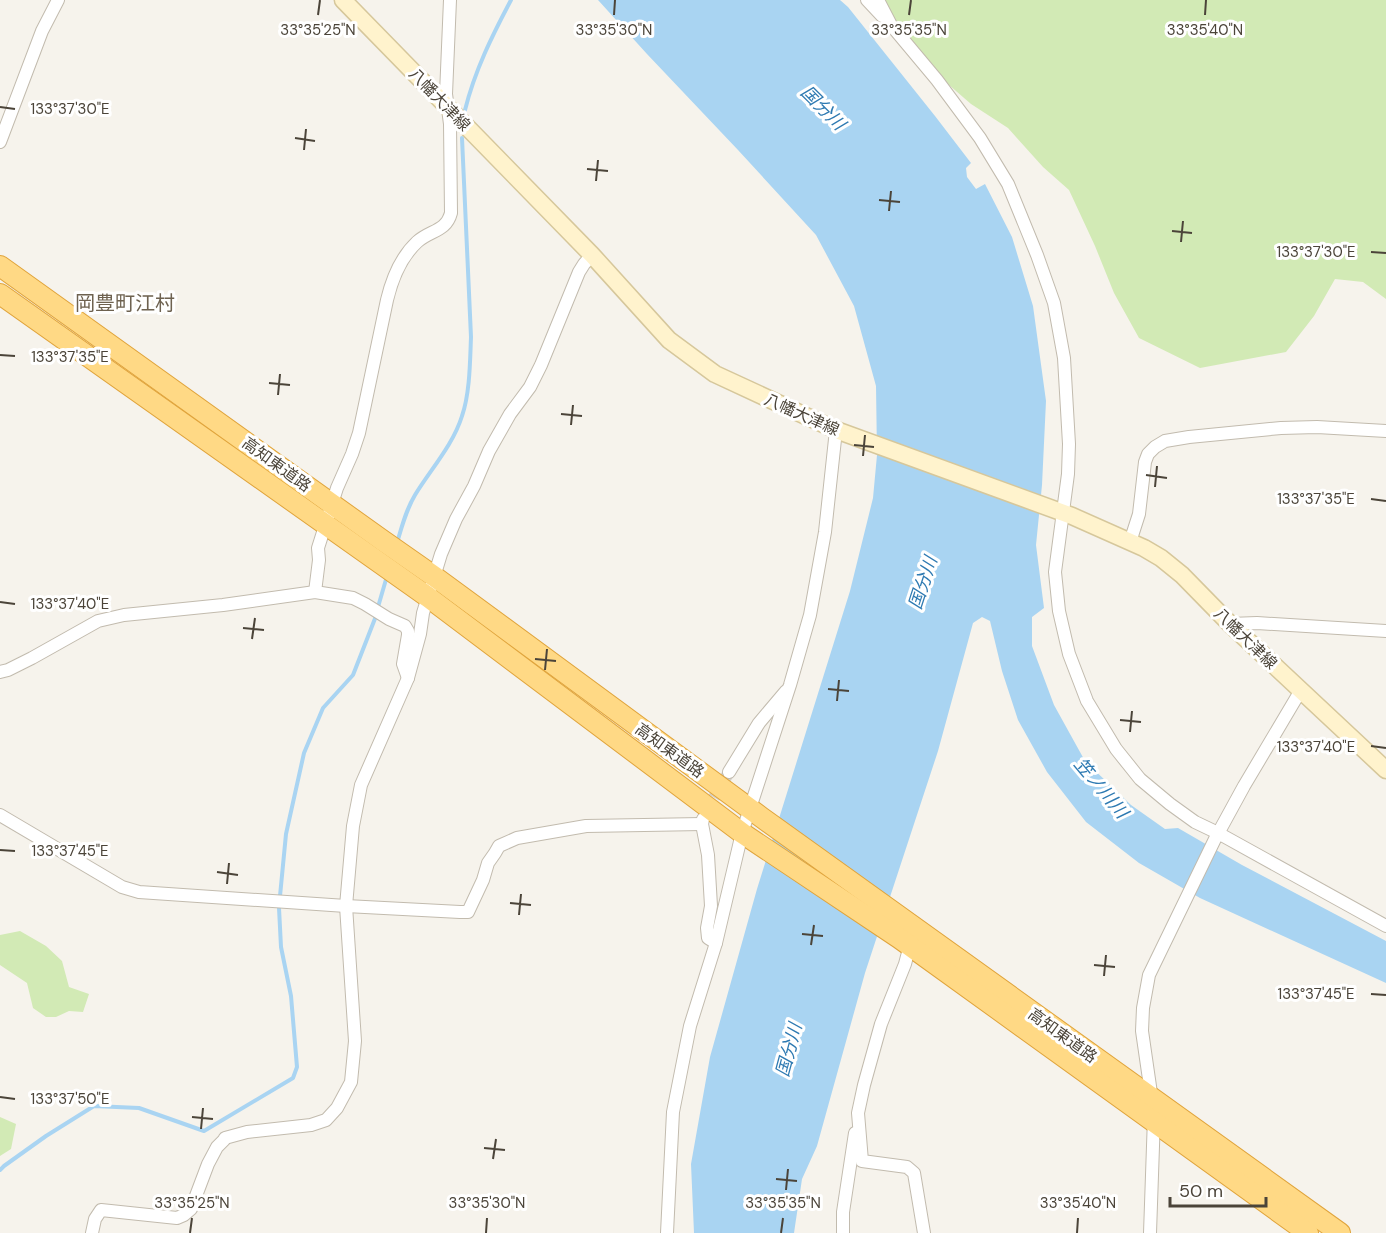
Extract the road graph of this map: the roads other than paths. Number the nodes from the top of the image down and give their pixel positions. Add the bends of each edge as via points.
1 (58, 0) edge
2 (343, 0) edge
3 (450, 0) edge
4 (867, 0) edge
5 (878, 0) edge
6 (891, 25) junction
7 (447, 107) junction
8 (0, 142) edge
9 (592, 255) junction
10 (0, 266) edge
11 (0, 294) edge
12 (1386, 431) edge
13 (839, 432) junction
14 (332, 504) junction
15 (1061, 512) junction
16 (325, 525) junction
17 (1130, 542) junction
18 (377, 548) junction
19 (410, 572) junction
20 (435, 577) junction
21 (315, 592) junction
22 (428, 597) junction
23 (1230, 624) junction
24 (1386, 631) edge
25 (0, 672) edge
26 (408, 678) junction
27 (790, 685) junction
28 (1301, 690) junction
29 (1386, 770) edge
30 (729, 772) tunnel mouth
31 (755, 813) junction
32 (0, 815) edge
33 (1217, 836) junction
34 (748, 837) junction
35 (346, 906) junction
36 (1386, 926) edge
37 (907, 933) junction
38 (716, 943) junction
39 (1152, 1099) junction
40 (858, 1113) junction
41 (1154, 1121) junction
42 (862, 1161) junction
43 (843, 1212) junction
44 (92, 1233) edge
45 (667, 1233) edge
46 (843, 1233) edge
47 (924, 1233) edge
48 (1150, 1233) edge
49 (1308, 1233) edge
50 (1340, 1233) edge

1 - 8 street via 42,31
2 - 7 main road, 八幡大津線
3 - 7 street
4 - 6 street
5 - 6 street
6 - 15 street via 980,138 1008,184 1054,303 1064,358 1069,444
7 - 9 main road, 八幡大津線
7 - 14 street via 451,134 450,219 411,249 393,280 359,433
9 - 13 main road, 八幡大津線 via 669,340 715,374
9 - 20 street via 579,272 535,378 489,451 456,519
10 - 14 highway, 高知東道路
11 - 16 highway, 高知東道路
12 - 17 street via 1281,428 1165,441 1148,454 1145,462 1139,514
13 - 15 main road, 八幡大津線
13 - 27 street via 810,615
14 - 16 street
14 - 18 highway, 高知東道路
15 - 17 main road, 八幡大津線
15 - 33 street via 1055,572 1059,611 1069,654 1087,701 1140,779
16 - 18 highway, 高知東道路
16 - 21 street via 318,548
17 - 23 main road, 八幡大津線 via 1175,569
18 - 19 highway, 高知東道路
19 - 20 highway, 高知東道路
19 - 22 highway, 高知東道路
20 - 22 street
20 - 31 highway, 高知東道路
21 - 25 street via 98,621
21 - 26 street via 353,598 405,627 408,635 403,664
22 - 26 street
22 - 34 highway, 高知東道路
23 - 24 street via 1257,622
23 - 28 main road, 八幡大津線
26 - 35 street via 361,785
27 - 30 street via 759,723
27 - 31 street
28 - 29 main road, 八幡大津線
28 - 33 street
31 - 34 street
31 - 37 highway, 高知東道路
32 - 35 street via 122,887 139,892
33 - 36 street
33 - 39 street via 1149,975 1142,1031
34 - 37 highway, 高知東道路
34 - 38 street
35 - 38 street via 468,912 499,846 517,838 586,826 703,820 711,906 708,938
35 - 44 street via 355,1041 351,1082 337,1108 326,1120 311,1125 225,1138 208,1164 191,1209 184,1215 177,1218 101,1210
37 - 39 highway, 高知東道路
37 - 40 street
37 - 41 highway, 高知東道路
38 - 45 street via 690,1026 673,1112
39 - 41 street
39 - 50 highway, 高知東道路
40 - 42 street
40 - 43 street
41 - 48 street
41 - 49 highway, 高知東道路
42 - 43 street
42 - 47 street via 907,1167 914,1173
43 - 46 street

